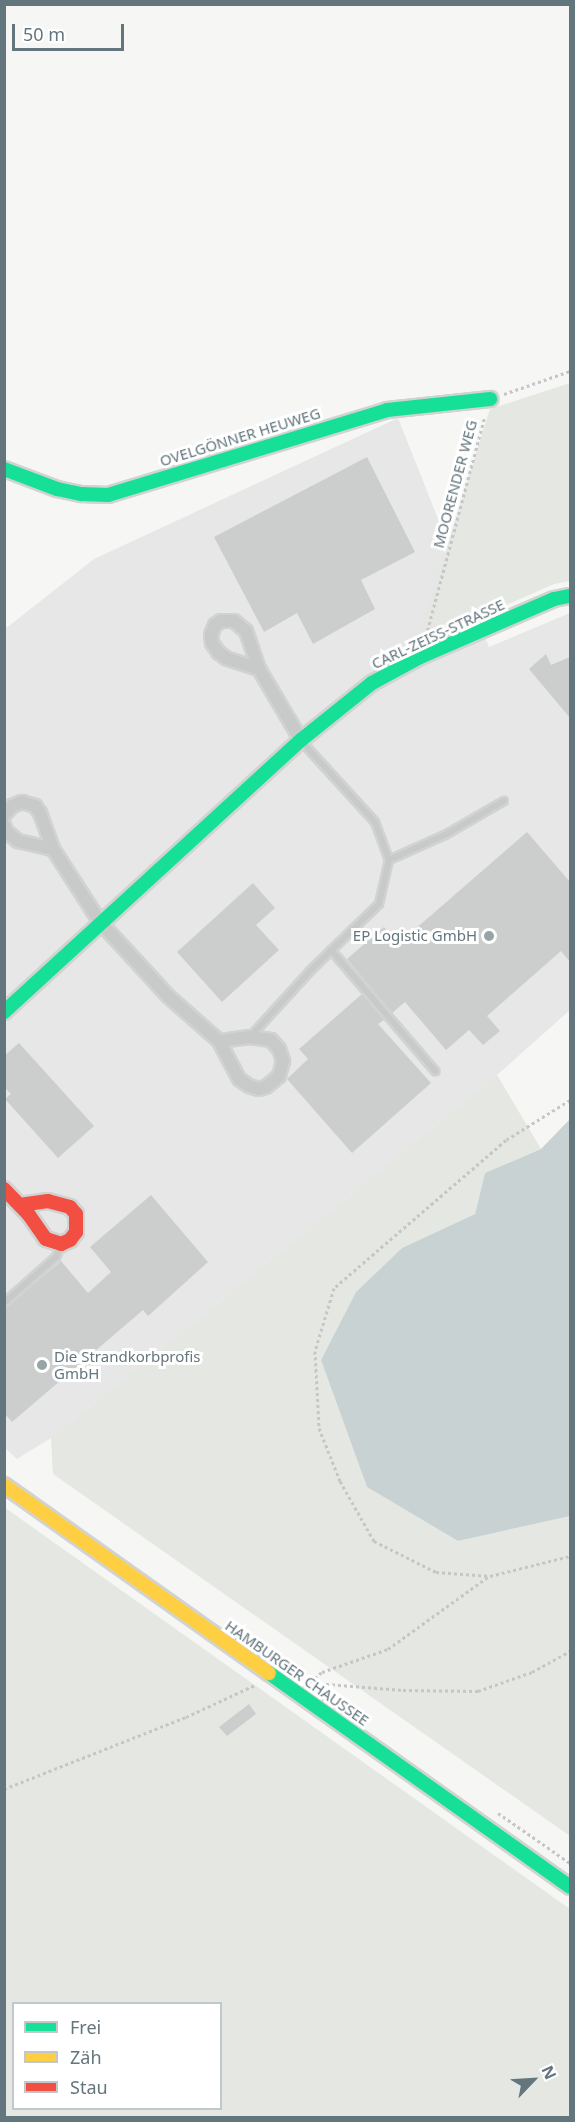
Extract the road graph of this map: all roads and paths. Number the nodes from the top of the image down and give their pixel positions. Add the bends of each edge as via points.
1 (570, 371) edge
2 (490, 399) junction
3 (4, 468) edge
4 (570, 596) edge
5 (420, 657) junction
6 (260, 669) junction
7 (301, 741) junction
8 (504, 801) dead end
9 (4, 815) edge
10 (4, 825) edge
11 (53, 849) junction
12 (389, 860) junction
13 (100, 922) junction
14 (331, 950) junction
15 (4, 1012) edge
16 (249, 1038) junction
17 (219, 1041) junction
18 (435, 1071) dead end
19 (570, 1100) edge
20 (4, 1189) edge
21 (21, 1205) junction
22 (61, 1244) junction
23 (4, 1303) edge
24 (4, 1485) edge
25 (570, 1556) edge
26 (490, 1576) junction
27 (570, 1652) edge
28 (322, 1672) dead end
29 (273, 1676) junction
30 (309, 1684) dead end
31 (4, 1790) edge
32 (570, 1887) edge

1 - 2 path
2 - 3 street, OVELGÖNNER HEUWEG via 387,410 108,495 57,489
2 - 5 path, MOORENDER WEG
4 - 5 street, CARL-ZEISS-STRASSE
5 - 7 street, CARL-ZEISS-STRASSE via 372,682
6 - 6 street via 242,626 226,620 215,625 211,634 219,654
6 - 7 street
7 - 12 lane via 375,822
7 - 13 street, CARL-ZEISS-STRASSE
8 - 12 lane via 445,835
9 - 11 street via 22,802 35,806
10 - 11 street via 18,841
11 - 13 street
12 - 14 lane via 379,904
13 - 15 street, CARL-ZEISS-STRASSE
13 - 17 street via 168,996
14 - 16 lane
14 - 18 lane
16 - 17 street
16 - 17 street via 271,1041 283,1061 274,1082 259,1089 239,1079
19 - 26 path via 506,1140 334,1288 315,1351 319,1428 340,1481 374,1541 436,1572
20 - 21 street
21 - 22 street via 45,1239
21 - 22 street via 48,1201 70,1207 76,1214 76,1232
22 - 23 lane via 56,1257
24 - 29 street, HAMBURGER CHAUSSEE
25 - 26 path
26 - 28 path via 388,1648
27 - 30 path via 532,1672 478,1691
29 - 31 path via 186,1717
29 - 32 street, HAMBURGER CHAUSSEE

